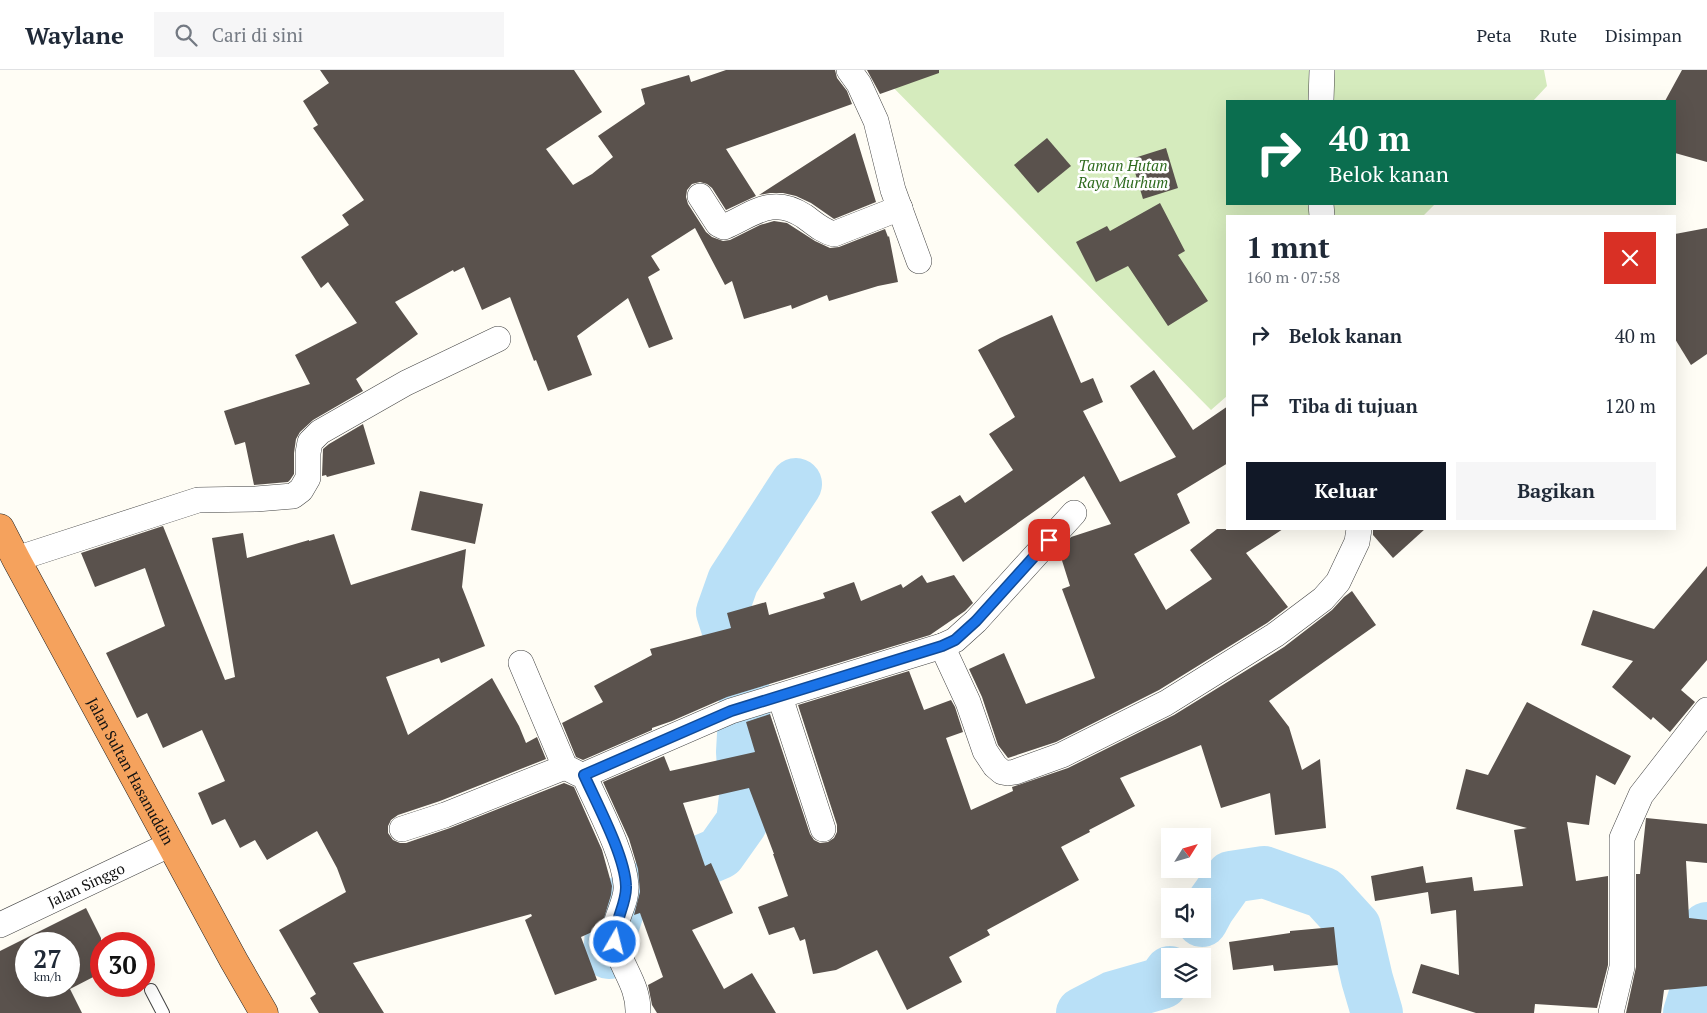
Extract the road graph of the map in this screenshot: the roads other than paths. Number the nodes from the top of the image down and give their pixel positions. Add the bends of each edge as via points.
1 (849, 70) edge
2 (1322, 70) edge
3 (1321, 100) edge
4 (700, 196) dead end
5 (900, 208) junction
6 (919, 261) dead end
7 (498, 339) dead end
8 (1074, 512) dead end
9 (0, 528) edge
10 (1358, 530) edge
11 (16, 559) junction
12 (942, 646) junction
13 (521, 663) dead end
14 (780, 697) junction
15 (1707, 710) edge
16 (574, 771) junction
17 (402, 829) dead end
18 (823, 829) dead end
19 (171, 844) junction
20 (0, 925) edge
21 (155, 997) edge
22 (163, 1013) edge
23 (264, 1013) edge
24 (638, 1013) edge
25 (1611, 1013) edge

1 - 5 street via 876,121
2 - 3 street
4 - 5 street via 718,224 724,227 769,206 785,206 834,234
5 - 6 street
7 - 11 street via 406,383 320,432 310,442 308,478 293,496 198,500
8 - 12 street via 976,621 955,640
9 - 11 highway, Jalan Sultan Hasanuddin
10 - 12 street via 1357,542 1338,582 1323,599 1275,635 1166,703 1062,755 1015,772 1002,772 985,751 968,702
11 - 19 highway, Jalan Sultan Hasanuddin
12 - 14 street
13 - 16 street
14 - 16 street via 741,708
14 - 18 street
15 - 25 street via 1641,796 1622,838 1622,966
16 - 17 street
16 - 24 street via 624,869 627,888 614,936 638,995
19 - 20 street, Jalan Singgo
19 - 23 highway, Jalan Sultan Hasanuddin
21 - 22 lane

